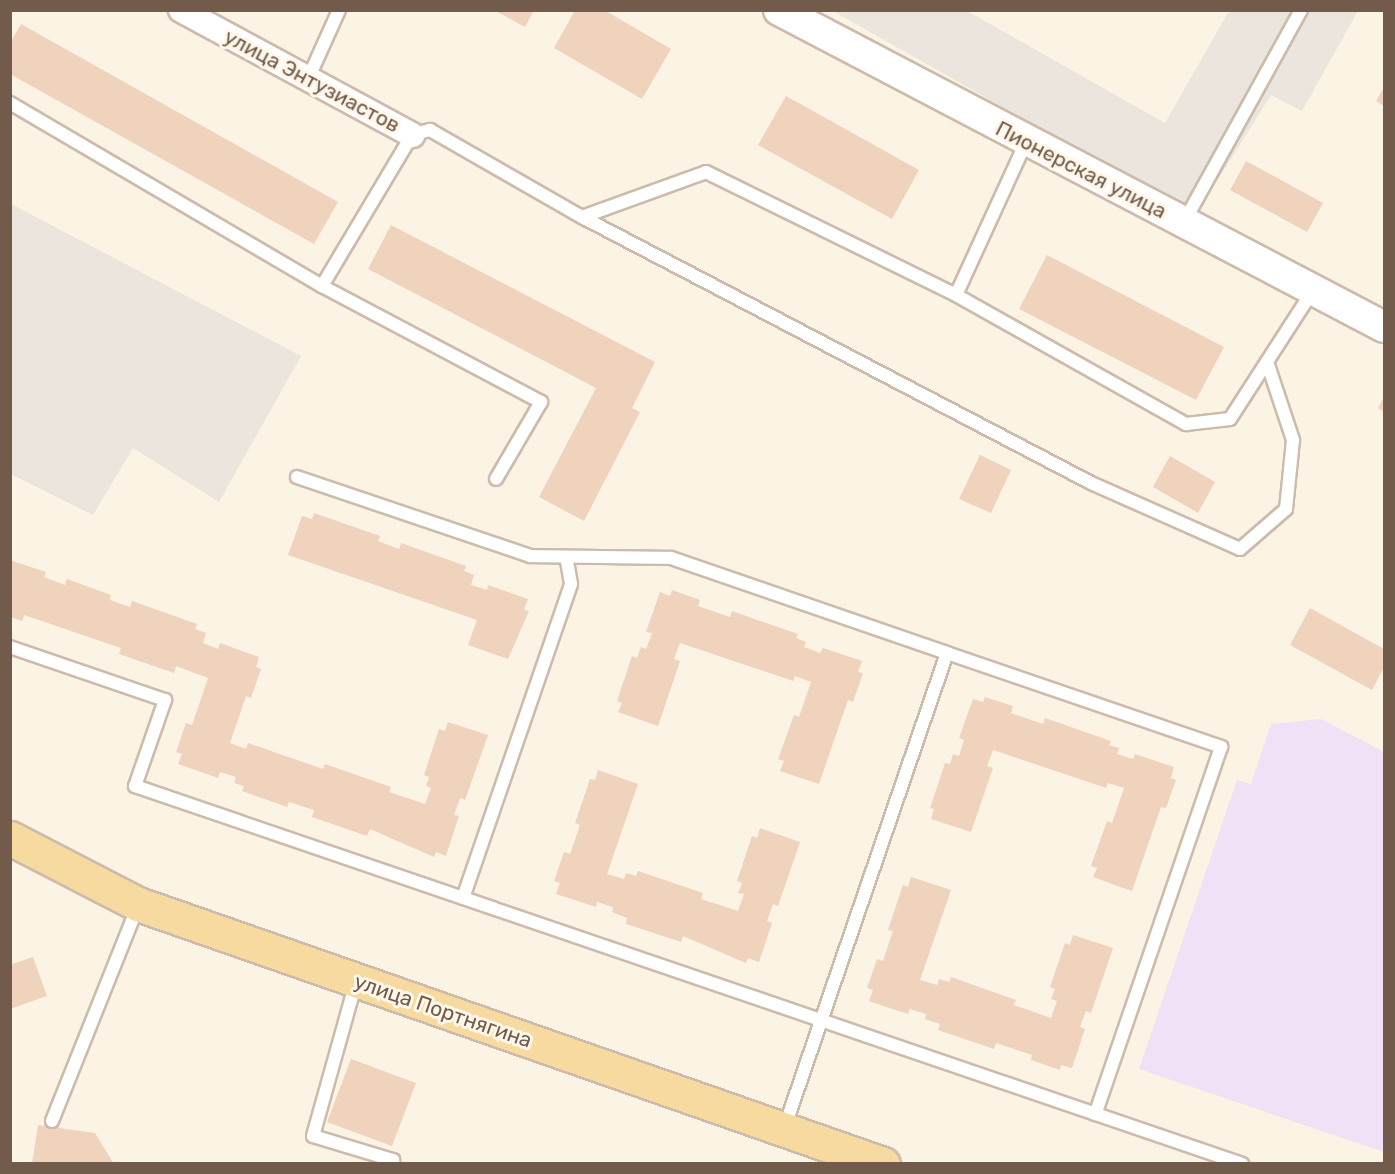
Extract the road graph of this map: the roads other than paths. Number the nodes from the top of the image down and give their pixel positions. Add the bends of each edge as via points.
1 (181, 10) edge
2 (339, 10) edge
3 (779, 10) edge
4 (1301, 10) edge
5 (308, 79) junction
6 (10, 103) edge
7 (412, 135) junction
8 (1026, 142) junction
9 (582, 217) junction
10 (1183, 223) junction
11 (322, 286) junction
12 (1313, 290) junction
13 (956, 295) junction
14 (1384, 327) edge
15 (1266, 362) junction
16 (297, 477) dead end
17 (496, 478) dead end
18 (566, 556) junction
19 (10, 647) edge
20 (947, 653) junction
21 (10, 838) edge
22 (463, 898) junction
23 (138, 904) junction
24 (357, 981) junction
25 (821, 1020) junction
26 (1095, 1113) junction
27 (52, 1121) dead end
28 (784, 1129) junction
29 (392, 1164) edge
30 (883, 1164) edge
31 (1242, 1164) edge

1 - 5 street, улица Энтузиастов
2 - 5 lane
3 - 8 street, Пионерская улица
4 - 10 lane
5 - 7 street, улица Энтузиастов
6 - 11 lane
7 - 9 lane via 430,130
7 - 11 lane
8 - 10 street, Пионерская улица
8 - 13 lane
9 - 13 lane via 706,172
9 - 15 lane via 1092,483 1240,549 1286,509 1293,440
10 - 12 street, Пионерская улица
11 - 17 lane via 541,402
12 - 14 street, Пионерская улица
12 - 15 lane
13 - 15 lane via 1186,424 1230,419
16 - 18 lane via 530,556
18 - 20 lane via 671,558
18 - 22 lane via 571,584
19 - 22 lane via 165,700 135,786
20 - 25 lane
20 - 26 lane via 1221,747
21 - 23 main road, улица Портнягина
22 - 25 lane
23 - 24 main road, улица Портнягина
23 - 27 lane
24 - 28 main road, улица Портнягина
24 - 29 lane via 313,1136 393,1160
25 - 26 lane
25 - 28 lane
26 - 31 lane
28 - 30 main road, улица Портнягина

